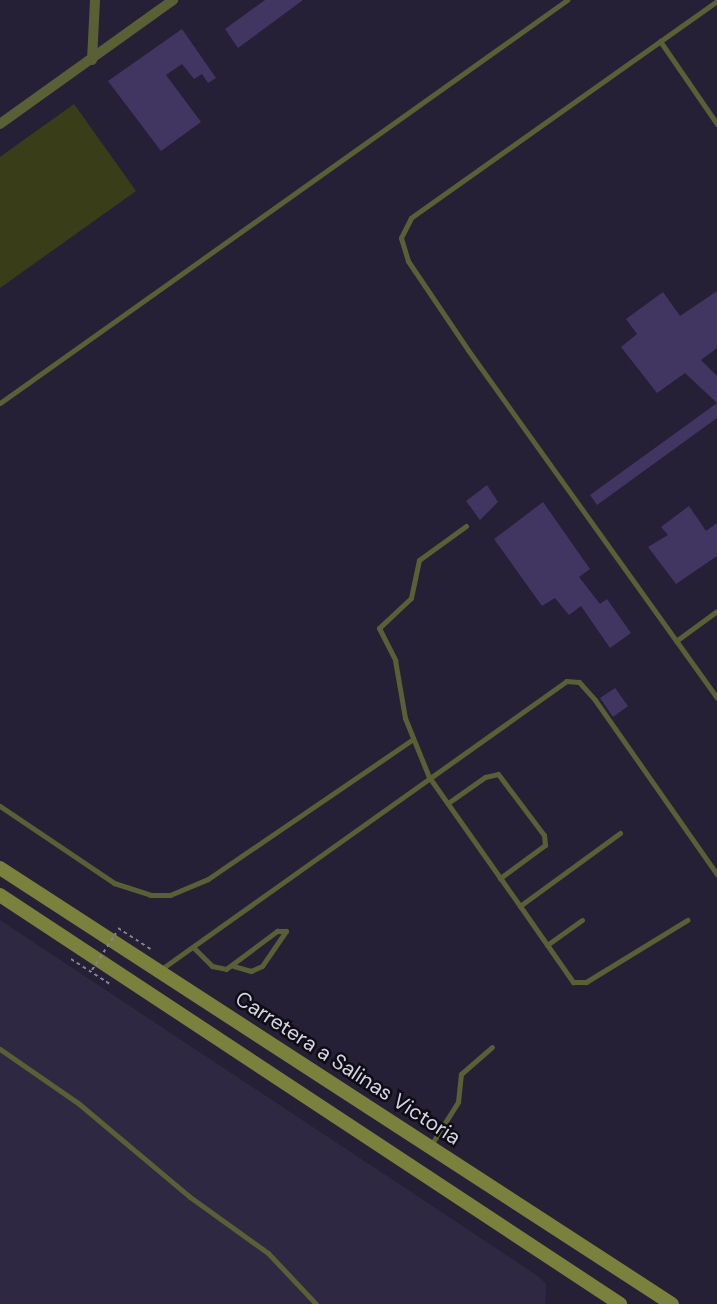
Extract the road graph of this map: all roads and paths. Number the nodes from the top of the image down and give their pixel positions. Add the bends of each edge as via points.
1 (95, 0) edge
2 (173, 0) edge
3 (566, 0) edge
4 (717, 1) edge
5 (660, 41) junction
6 (92, 60) junction
7 (0, 124) edge
8 (717, 124) edge
9 (0, 403) edge
10 (466, 526) dead end
11 (717, 611) edge
12 (676, 641) junction
13 (717, 698) edge
14 (412, 740) junction
15 (429, 777) junction
16 (448, 803) junction
17 (0, 806) edge
18 (620, 833) dead end
19 (0, 868) edge
20 (717, 874) edge
21 (500, 878) junction
22 (0, 894) edge
23 (520, 906) junction
24 (582, 920) dead end
25 (687, 920) dead end
26 (116, 933) dead end
27 (547, 945) junction
28 (193, 947) junction
29 (234, 965) junction
30 (92, 970) dead end
31 (158, 972) junction
32 (492, 1047) dead end
33 (0, 1049) edge
34 (431, 1145) junction
35 (316, 1304) edge
36 (620, 1304) edge
37 (672, 1304) edge

1 - 6 street
2 - 6 street
3 - 9 lane
4 - 5 lane
5 - 8 lane
5 - 12 lane via 411,218 401,238 408,261 468,350
6 - 7 street
10 - 14 lane via 419,560 411,598 379,628 395,660
11 - 12 lane
12 - 13 lane
14 - 15 lane
14 - 17 lane via 208,880 170,895 150,895 114,883
15 - 16 lane
15 - 20 lane via 560,684 576,681 595,700
15 - 28 lane
16 - 21 lane
16 - 21 lane via 485,777 498,774 544,835 545,845
18 - 23 lane
19 - 31 main road, Carretera a Salinas Victoria
21 - 23 lane
22 - 36 main road
23 - 27 lane
24 - 27 lane
25 - 27 lane via 580,984 573,982
26 - 30 path, bridge
28 - 29 lane via 212,966
28 - 31 lane
29 - 29 lane via 277,931 286,931 262,967 251,971
31 - 34 main road, Carretera a Salinas Victoria
32 - 34 lane via 461,1074 458,1102
33 - 35 lane via 78,1103 190,1197 268,1253
34 - 37 main road, Carretera a Salinas Victoria

